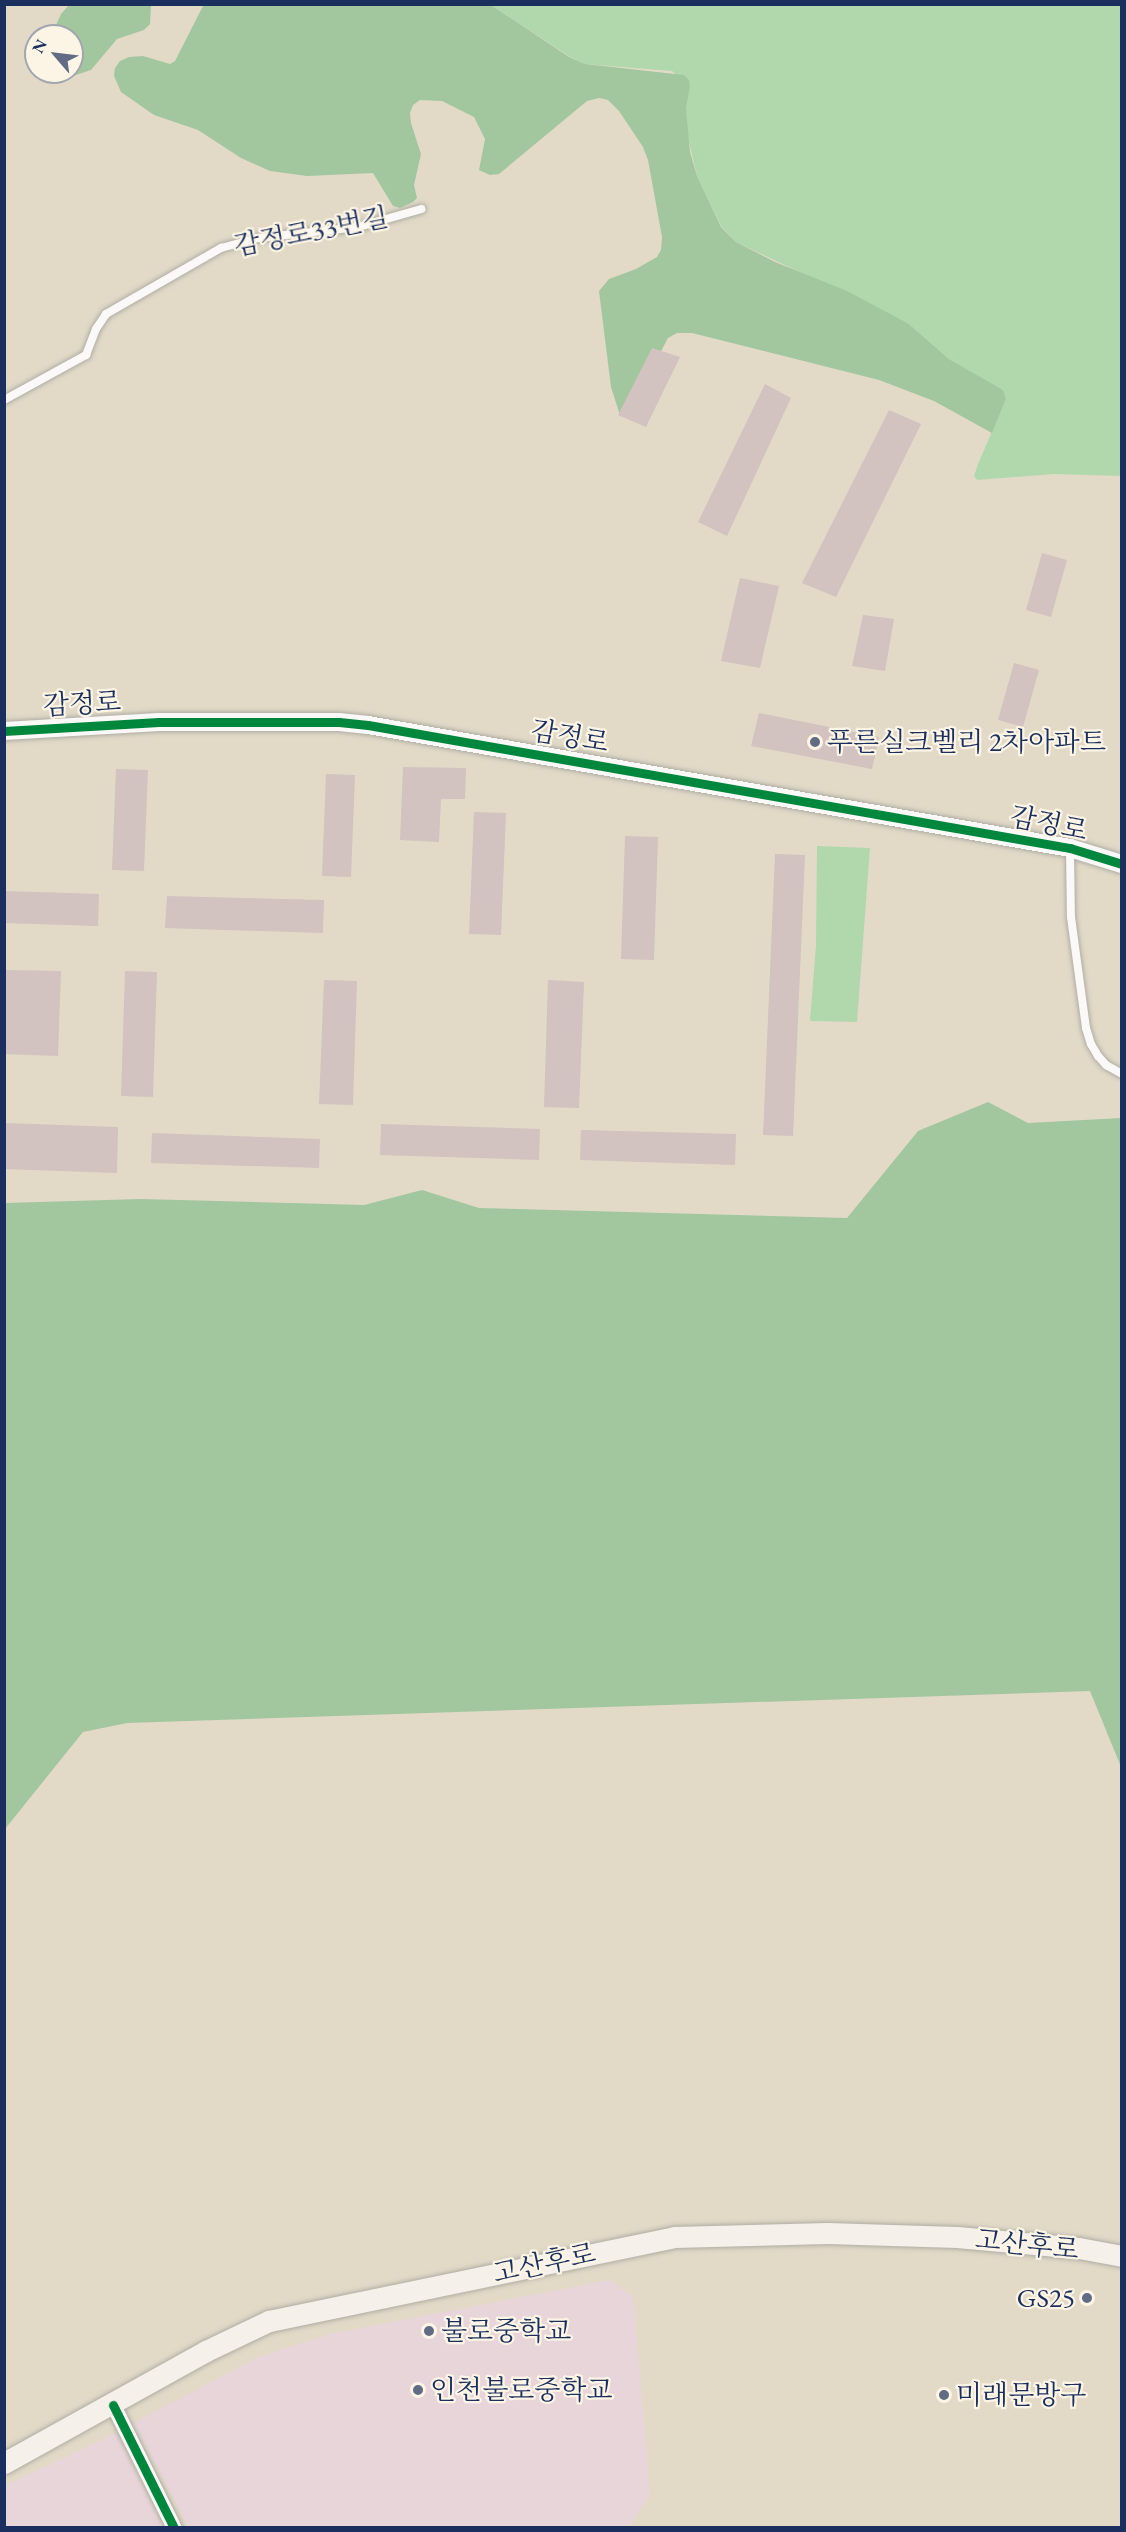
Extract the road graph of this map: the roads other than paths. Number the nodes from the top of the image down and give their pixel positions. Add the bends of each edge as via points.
1 (421, 209) dead end
2 (4, 400) edge
3 (4, 731) edge
4 (1070, 848) junction
5 (1122, 864) edge
6 (1122, 1074) edge
7 (1122, 2256) edge
8 (113, 2405) junction
9 (4, 2463) edge
10 (174, 2528) edge

1 - 2 lane, 감정로33번길 via 358,227 258,238 221,248 106,314 86,355
3 - 4 street, 감정로 via 159,722 368,725
4 - 5 street, 감정로
4 - 6 lane, 감정로 via 1071,917 1086,1028 1098,1056
7 - 8 main road, 고산후로 via 1079,2248 957,2237 827,2233 674,2237 269,2320
8 - 9 main road, 고산후로
8 - 10 street

